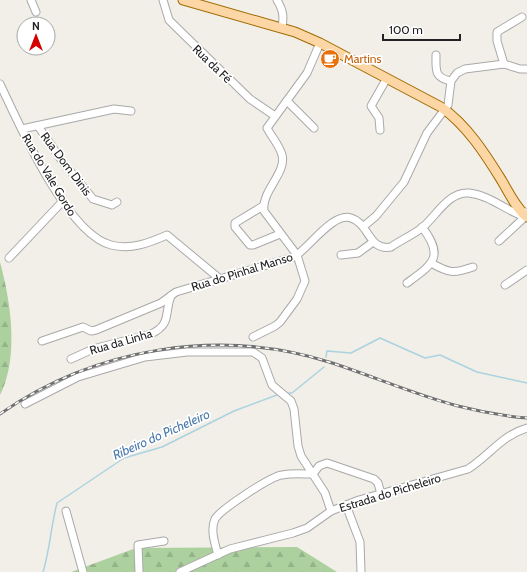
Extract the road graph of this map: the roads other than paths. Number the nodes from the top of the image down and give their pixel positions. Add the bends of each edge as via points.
1 (31, 0) edge
2 (163, 0) edge
3 (183, 0) edge
4 (277, 0) edge
5 (36, 12) dead end
6 (522, 17) dead end
7 (282, 27) junction
8 (320, 43) junction
9 (436, 54) dead end
10 (504, 64) junction
11 (527, 69) edge
12 (387, 78) junction
13 (451, 81) junction
14 (0, 84) edge
15 (287, 101) junction
16 (445, 110) junction
17 (131, 111) dead end
18 (275, 116) junction
19 (38, 126) junction
20 (314, 128) dead end
21 (22, 129) junction
22 (380, 130) dead end
23 (63, 201) junction
24 (117, 202) dead end
25 (263, 206) junction
26 (526, 214) edge
27 (364, 226) junction
28 (422, 227) junction
29 (280, 234) junction
30 (373, 242) junction
31 (499, 242) dead end
32 (297, 255) junction
33 (341, 255) dead end
34 (9, 258) dead end
35 (431, 263) junction
36 (472, 267) dead end
37 (527, 270) edge
38 (220, 279) junction
39 (407, 283) dead end
40 (505, 285) dead end
41 (171, 296) junction
42 (253, 337) dead end
43 (42, 341) dead end
44 (71, 359) dead end
45 (25, 404) dead end
46 (527, 428) edge
47 (313, 474) junction
48 (381, 494) junction
49 (346, 505) junction
50 (66, 511) dead end
51 (331, 511) junction
52 (164, 541) dead end
53 (218, 555) junction
54 (83, 572) edge
55 (139, 572) edge
56 (180, 572) edge
57 (361, 572) edge

1 - 5 street
2 - 18 street, Rua da Fé via 169,20 250,99
3 - 7 main road
4 - 7 street via 284,15
6 - 10 street via 497,32
7 - 8 main road
8 - 12 main road
8 - 15 street via 307,73
9 - 13 street via 438,76
10 - 11 street
10 - 13 street via 465,69 457,73
12 - 16 main road
12 - 22 street via 371,106 379,118
13 - 16 street
14 - 21 street, Rua do Vale Gordo
15 - 18 street
15 - 20 street
16 - 26 main road via 482,150
16 - 27 street via 427,132 404,182 376,216
17 - 19 street via 114,109
18 - 25 street via 267,128 282,155 282,165 266,194
19 - 21 street
19 - 24 street, Rua Dom Dinis via 93,199 112,206
21 - 23 street, Rua do Vale Gordo via 31,149
23 - 34 street
23 - 38 street, Rua do Vale Gordo via 72,216 90,235 110,245 133,247 167,235
25 - 29 street
25 - 29 street via 235,223 235,227 250,245
26 - 28 street via 520,215 499,203 474,194 461,194 449,201
26 - 31 street
27 - 30 street
27 - 32 street, Rua do Pinhal Manso via 350,218 338,218
28 - 30 street via 391,247 381,247
28 - 35 street via 432,242 434,253
29 - 32 street
30 - 33 street via 358,253
32 - 38 street, Rua do Pinhal Manso
32 - 42 street via 305,281 297,300 275,326
35 - 36 street via 449,272
35 - 39 street
37 - 40 street
38 - 41 street, Rua do Pinhal Manso via 176,292
41 - 43 street, Rua do Pinhal Manso via 96,330 91,331 83,327
41 - 44 street, Rua da Linha via 168,314 159,330 93,349
45 - 47 street via 78,377 145,357 187,352 253,352 262,358 272,385 291,401 301,456
46 - 48 street, Estrada do Picheleiro via 503,439 468,469
47 - 48 street via 319,466 327,463 374,479
47 - 51 street via 325,493
47 - 53 street via 280,475 254,488 220,513 214,524 213,535
48 - 49 street, Estrada do Picheleiro
49 - 51 street, Estrada do Picheleiro
49 - 57 street via 360,542
50 - 54 street
51 - 53 street, Estrada do Picheleiro via 306,528
52 - 55 street via 138,545
53 - 56 street, Estrada do Picheleiro

